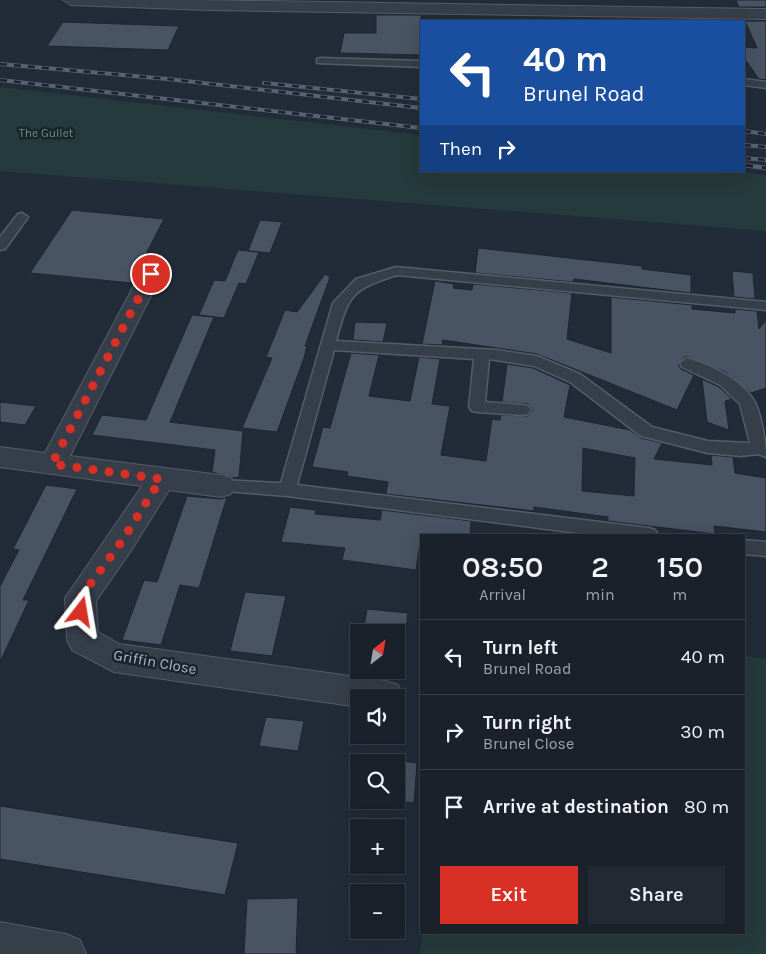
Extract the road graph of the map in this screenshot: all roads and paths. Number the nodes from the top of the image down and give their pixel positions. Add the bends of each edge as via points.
1 (71, 0) edge
2 (766, 14) edge
3 (321, 61) dead end
4 (420, 64) edge
5 (745, 82) edge
6 (766, 85) edge
7 (22, 217) dead end
8 (0, 246) edge
9 (151, 274) dead end
10 (766, 306) edge
11 (328, 345) junction
12 (482, 354) junction
13 (687, 363) dead end
14 (523, 410) dead end
15 (763, 450) edge
16 (3, 463) edge
17 (52, 464) junction
18 (161, 479) junction
19 (221, 486) joint
20 (288, 490) junction
21 (642, 534) edge
22 (745, 547) edge
23 (766, 549) edge
24 (350, 691) edge
25 (0, 942) edge
26 (66, 954) edge

1 - 2 street
3 - 4 lane
5 - 6 lane
7 - 8 lane
9 - 17 street
10 - 11 lane via 396,271 361,282 340,303
11 - 12 lane
11 - 20 lane
12 - 14 lane via 477,407
12 - 15 lane via 537,361 575,378 647,432 708,447
13 - 15 lane via 725,381 747,402
16 - 17 street
17 - 18 street
18 - 19 street
18 - 24 street, Griffin Close via 122,541 80,598 83,640 114,658
19 - 20 lane
20 - 21 lane
22 - 23 lane
25 - 26 street

